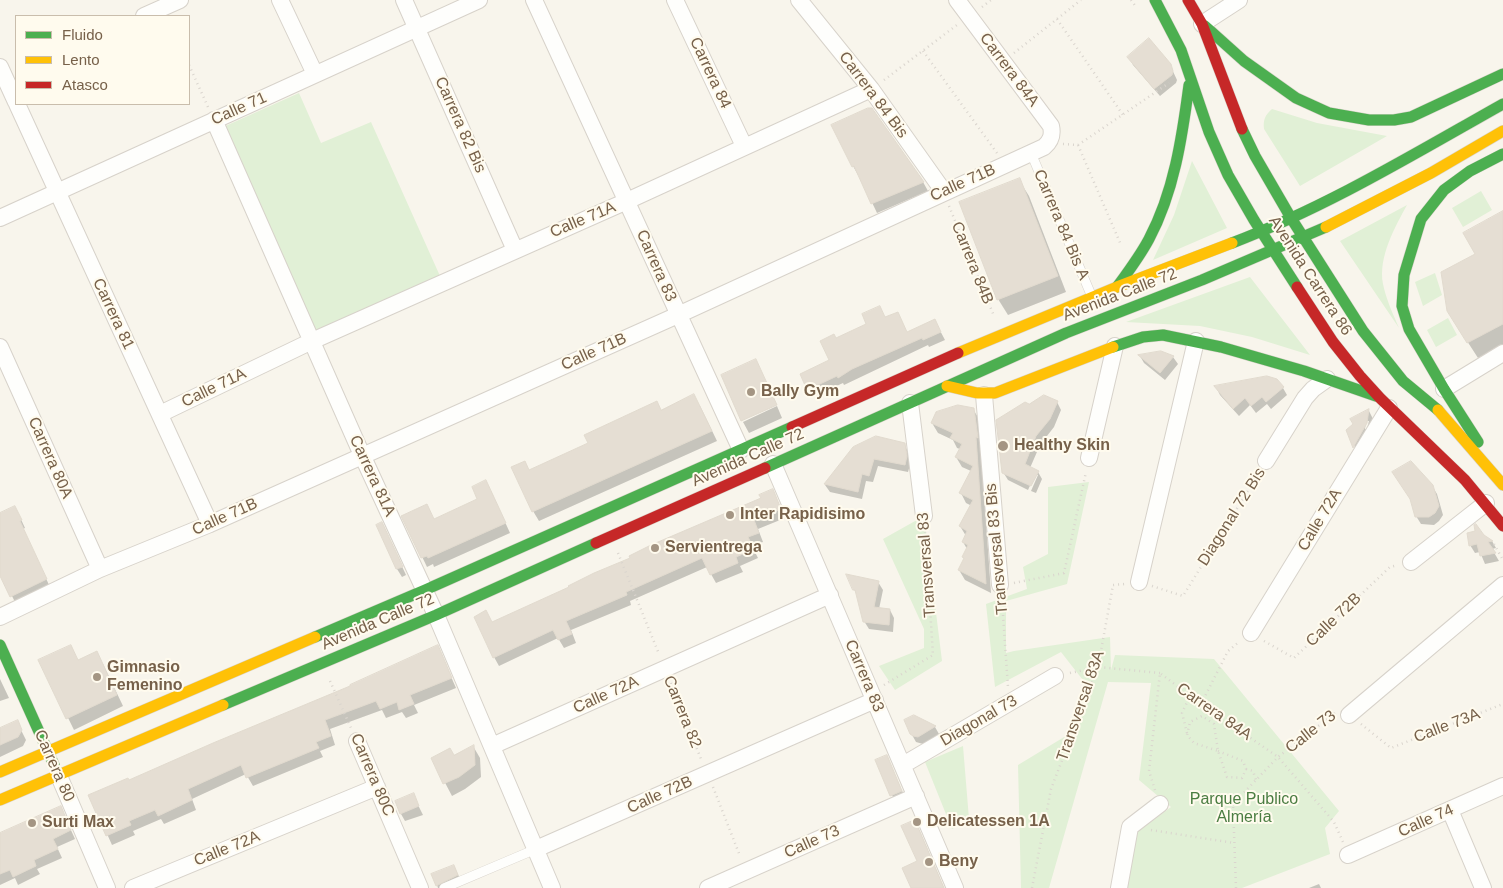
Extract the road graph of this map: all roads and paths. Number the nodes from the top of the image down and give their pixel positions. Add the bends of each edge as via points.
1 (180, 0) edge
2 (280, 0) edge
3 (404, 0) edge
4 (479, 0) edge
5 (534, 0) edge
6 (675, 0) edge
7 (799, 0) edge
8 (957, 0) edge
9 (991, 0) edge
10 (1082, 0) edge
11 (1155, 0) edge
12 (1188, 0) edge
13 (1239, 0) edge
14 (146, 15) edge
15 (969, 16) junction
16 (1057, 19) junction
17 (1202, 24) junction
18 (418, 28) junction
19 (923, 51) junction
20 (1003, 61) junction
21 (190, 67) edge
22 (7, 73) edge
23 (315, 74) junction
24 (1503, 74) edge
25 (1190, 77) junction
26 (1170, 82) dead end
27 (871, 89) junction
28 (15, 97) edge
29 (1503, 104) edge
30 (18, 105) edge
31 (1123, 115) junction
32 (214, 120) junction
33 (1503, 131) edge
34 (1049, 142) junction
35 (1078, 145) junction
36 (744, 146) junction
37 (1031, 153) junction
38 (1503, 154) edge
39 (1005, 164) junction
40 (57, 192) junction
41 (944, 192) junction
42 (627, 201) junction
43 (0, 218) edge
44 (1291, 218) junction
45 (1261, 232) junction
46 (1304, 237) junction
47 (1123, 248) dead end
48 (515, 250) junction
49 (1273, 250) junction
50 (1117, 287) junction
51 (1092, 297) junction
52 (678, 315) junction
53 (1001, 334) junction
54 (312, 341) junction
55 (1196, 341) junction
56 (1114, 346) junction
57 (0, 347) edge
58 (1503, 354) edge
59 (1304, 371) junction
60 (1327, 379) junction
61 (947, 386) junction
62 (1444, 389) junction
63 (984, 394) junction
64 (1305, 398) junction
65 (910, 403) junction
66 (1384, 403) junction
67 (160, 414) junction
68 (741, 450) junction
69 (362, 456) junction
70 (1089, 458) joint
71 (1266, 461) joint
72 (774, 464) junction
73 (1503, 483) edge
74 (1486, 503) junction
75 (924, 516) joint
76 (210, 524) junction
77 (1503, 526) edge
78 (612, 536) junction
79 (1412, 562) joint
80 (100, 569) junction
81 (1139, 582) junction
82 (1000, 585) junction
83 (1503, 585) edge
84 (425, 590) junction
85 (830, 595) junction
86 (436, 615) junction
87 (0, 617) edge
88 (1251, 633) junction
89 (0, 645) edge
90 (322, 663) junction
91 (1098, 667) junction
92 (665, 668) junction
93 (1160, 673) junction
94 (1055, 676) joint
95 (873, 696) junction
96 (1190, 696) junction
97 (1010, 703) junction
98 (1201, 704) junction
99 (1503, 704) edge
100 (1349, 715) junction
101 (1188, 735) junction
102 (357, 741) joint
103 (492, 746) junction
104 (48, 751) junction
105 (1218, 751) junction
106 (1278, 757) junction
107 (903, 766) junction
108 (1246, 769) junction
109 (0, 772) edge
110 (707, 774) junction
111 (59, 776) junction
112 (1256, 780) junction
113 (1503, 786) edge
114 (377, 787) junction
115 (916, 796) junction
116 (0, 800) edge
117 (1160, 804) joint
118 (1450, 810) junction
119 (1130, 827) junction
120 (1234, 843) junction
121 (536, 849) junction
122 (1348, 855) joint
123 (746, 872) junction
124 (107, 888) edge
125 (133, 888) edge
126 (420, 888) edge
127 (444, 888) edge
128 (552, 888) edge
129 (708, 888) edge
130 (955, 888) edge
131 (1032, 888) edge
132 (1119, 888) edge
133 (1236, 888) edge
134 (1483, 888) edge

1 - 14 street
2 - 23 street
3 - 18 street, Carrera 82 Bis
4 - 18 street, Calle 71
5 - 42 street, Carrera 83
6 - 36 street, Carrera 84
7 - 27 street, Carrera 84 Bis
8 - 15 street, Carrera 84A
9 - 15 path
10 - 16 path
11 - 25 main road, Avenida Carrera 86 via 1177,40
12 - 17 main road, Avenida Carrera 86
13 - 17 street
15 - 19 path
15 - 20 street, Carrera 84A
16 - 20 path
16 - 31 path
17 - 24 main road via 1244,61 1296,98 1329,113 1369,120 1411,117
17 - 44 main road, Avenida Carrera 86 via 1248,142
18 - 23 street, Calle 71
18 - 48 street, Carrera 82 Bis
19 - 27 path
19 - 39 path
20 - 34 street, Carrera 84A via 1051,126 1053,134
21 - 32 path
22 - 28 street, Carrera 81
23 - 32 street, Calle 71
25 - 45 main road, Avenida Carrera 86 via 1216,151
25 - 50 main road via 1181,148 1163,210 1152,236
26 - 31 path
27 - 36 street, Calle 71A
27 - 41 street, Carrera 84 Bis
29 - 44 main road, Avenida Calle 72 via 1344,193
30 - 40 street, Carrera 81
31 - 35 path
32 - 40 street, Calle 71
32 - 54 street, Carrera 81A
33 - 46 main road, Avenida Calle 72 via 1414,182
34 - 35 path
34 - 37 street, Calle 71B
35 - 47 path
36 - 42 street, Calle 71A
37 - 39 street, Calle 71B
37 - 51 lane, Carrera 84 Bis A
38 - 62 main road via 1470,171 1444,190 1421,219 1404,275 1402,306 1409,329
39 - 41 street, Calle 71B
40 - 43 street, Calle 71
40 - 67 street, Carrera 81
41 - 52 street, Calle 71B
41 - 53 path, Carrera 84B
42 - 48 street, Calle 71A
42 - 52 street, Carrera 83
44 - 45 main road, Avenida Calle 72
44 - 46 main road, Avenida Carrera 86
45 - 49 main road, Avenida Carrera 86
45 - 50 main road, Avenida Calle 72
46 - 49 main road, Avenida Calle 72
46 - 73 main road, Avenida Carrera 86 via 1386,362 1445,417
48 - 54 street, Calle 71A
49 - 61 main road, Avenida Calle 72 via 1066,333
49 - 66 main road, Avenida Carrera 86 via 1340,353
50 - 51 main road, Avenida Calle 72
51 - 53 main road, Avenida Calle 72
52 - 68 street, Carrera 83
52 - 69 street, Calle 71B
53 - 68 main road, Avenida Calle 72
54 - 67 street, Calle 71A
54 - 69 street, Carrera 81A
55 - 56 main road via 1154,335
55 - 59 main road
55 - 81 street
56 - 63 main road via 1005,390
56 - 70 street
57 - 80 street, Carrera 80A
58 - 62 street
59 - 60 main road
59 - 64 street via 1308,387
60 - 64 street, Diagonal 72 Bis
60 - 66 main road
61 - 63 main road
61 - 65 main road, Avenida Calle 72
62 - 73 main road
63 - 82 street, Transversal 83 Bis
64 - 71 street, Diagonal 72 Bis
65 - 72 main road, Avenida Calle 72
65 - 75 street, Transversal 83
66 - 74 main road, Avenida Carrera 86
66 - 88 street, Calle 72A
67 - 76 street, Carrera 81
68 - 84 main road, Avenida Calle 72
69 - 76 street, Calle 71B
69 - 84 street, Carrera 81A
70 - 82 path via 1064,573
71 - 81 path, Diagonal 72 Bis via 1184,596
72 - 78 main road, Avenida Calle 72
72 - 85 street, Carrera 83
74 - 77 main road, Avenida Carrera 86
74 - 79 street
75 - 95 path, Transversal 83 via 933,655
76 - 80 street, Calle 71B
78 - 86 main road, Avenida Calle 72
78 - 92 path, Carrera 82
79 - 88 path, Calle 72B via 1390,567 1294,658
80 - 87 street, Calle 71B
81 - 91 path, Transversal 83A via 1113,585
82 - 97 path, Transversal 83 Bis
83 - 100 street, Calle 73
84 - 86 street, Carrera 81A
84 - 104 main road, Avenida Calle 72
85 - 92 street, Calle 72A
85 - 95 street, Carrera 83
86 - 90 main road, Avenida Calle 72
86 - 103 street, Carrera 81A
88 - 98 path via 1228,651
89 - 104 main road, Carrera 80
90 - 102 path, Carrera 80C
90 - 111 main road, Avenida Calle 72
91 - 93 path
91 - 94 path
91 - 131 path, Transversal 83A via 1051,790
92 - 103 street, Calle 72A
92 - 110 path, Carrera 82
93 - 96 path, Carrera 84A
93 - 117 path, Carrera 84A via 1149,771
94 - 97 street, Diagonal 73
95 - 107 street, Carrera 83
95 - 110 street, Calle 72B
96 - 98 path, Carrera 84A
96 - 101 path via 1182,713
97 - 107 street, Diagonal 73
98 - 106 path, Carrera 84A
99 - 100 path, Calle 73A via 1392,748
100 - 106 path, Calle 73 via 1341,708
101 - 105 path via 1194,743
101 - 105 path via 1190,722 1202,716 1214,724
102 - 114 street, Carrera 80C
103 - 121 street, Carrera 81A
104 - 109 main road, Avenida Calle 72
104 - 111 main road, Carrera 80
105 - 108 path via 1243,761
105 - 108 path via 1228,777 1242,778
106 - 112 path, Calle 73
106 - 122 path, Carrera 84A via 1334,822
107 - 115 street, Carrera 83
108 - 112 path via 1253,771
110 - 121 street, Calle 72B
110 - 123 path, Carrera 82
111 - 116 main road, Avenida Calle 72
111 - 124 street, Carrera 80
112 - 120 path, Calle 73 via 1233,804
113 - 118 street, Calle 74
114 - 125 street, Calle 72A
114 - 126 street, Carrera 80C
115 - 123 street, Calle 73
115 - 130 street, Carrera 83
117 - 119 street
118 - 122 street, Calle 74
118 - 134 street
119 - 120 path
119 - 132 street
120 - 133 path, Calle 73
121 - 127 lane, Calle 72B
121 - 128 street, Carrera 81A
123 - 129 street, Calle 73

